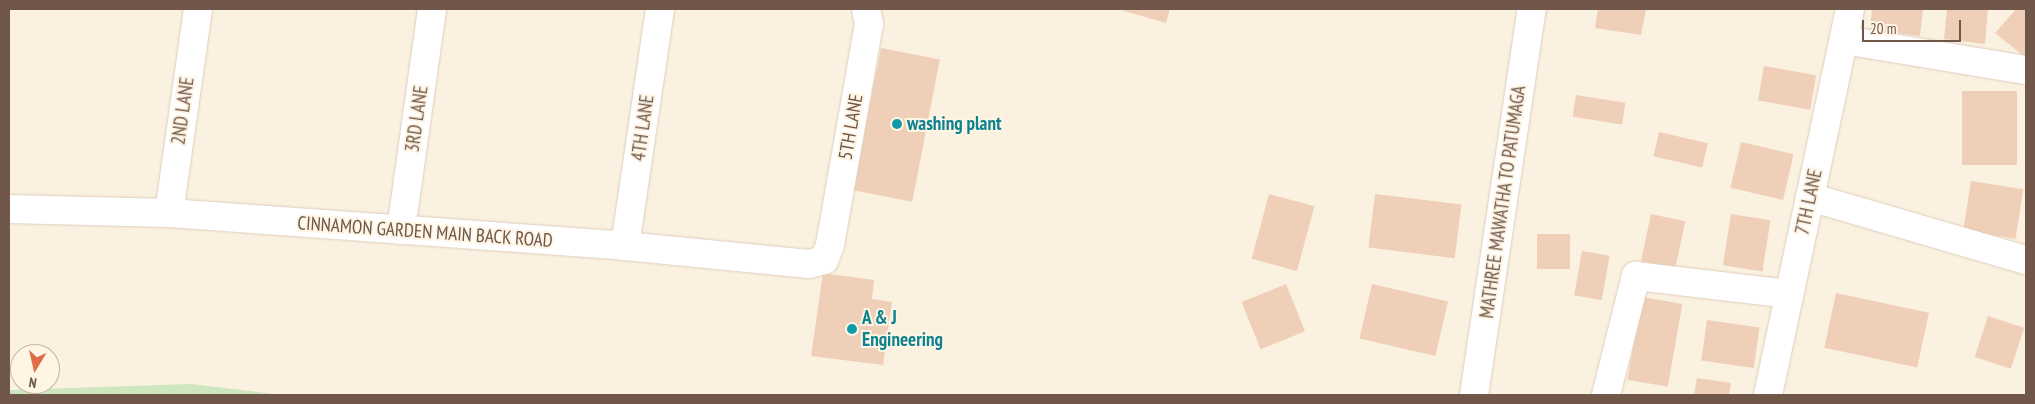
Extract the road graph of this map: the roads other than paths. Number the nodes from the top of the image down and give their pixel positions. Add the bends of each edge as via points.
1 (198, 9) edge
2 (432, 9) edge
3 (660, 9) edge
4 (866, 9) edge
5 (1532, 9) edge
6 (1850, 9) edge
7 (1844, 40) junction
8 (2026, 70) edge
9 (1810, 197) junction
10 (9, 209) edge
11 (169, 213) junction
12 (401, 230) junction
13 (830, 245) joint
14 (625, 246) junction
15 (2026, 260) edge
16 (1789, 294) junction
17 (1474, 395) edge
18 (1606, 395) edge
19 (1768, 395) edge

1 - 11 street, 2ND LANE
2 - 12 street, 3RD LANE
3 - 14 street, 4TH LANE
4 - 13 street, 5TH LANE via 869,24
5 - 17 street, MATHREE MAWATHA TO PATUMAGA
6 - 7 street, 7TH LANE
7 - 8 street
7 - 9 street, 7TH LANE
9 - 15 street
9 - 16 street, 7TH LANE
10 - 11 street, CINNAMON GARDEN MAIN BACK ROAD
11 - 12 street, CINNAMON GARDEN MAIN BACK ROAD
12 - 14 street, CINNAMON GARDEN MAIN BACK ROAD
13 - 14 street, CINNAMON GARDEN MAIN BACK ROAD via 824,260 809,264
16 - 18 street via 1636,276
16 - 19 street, 7TH LANE

